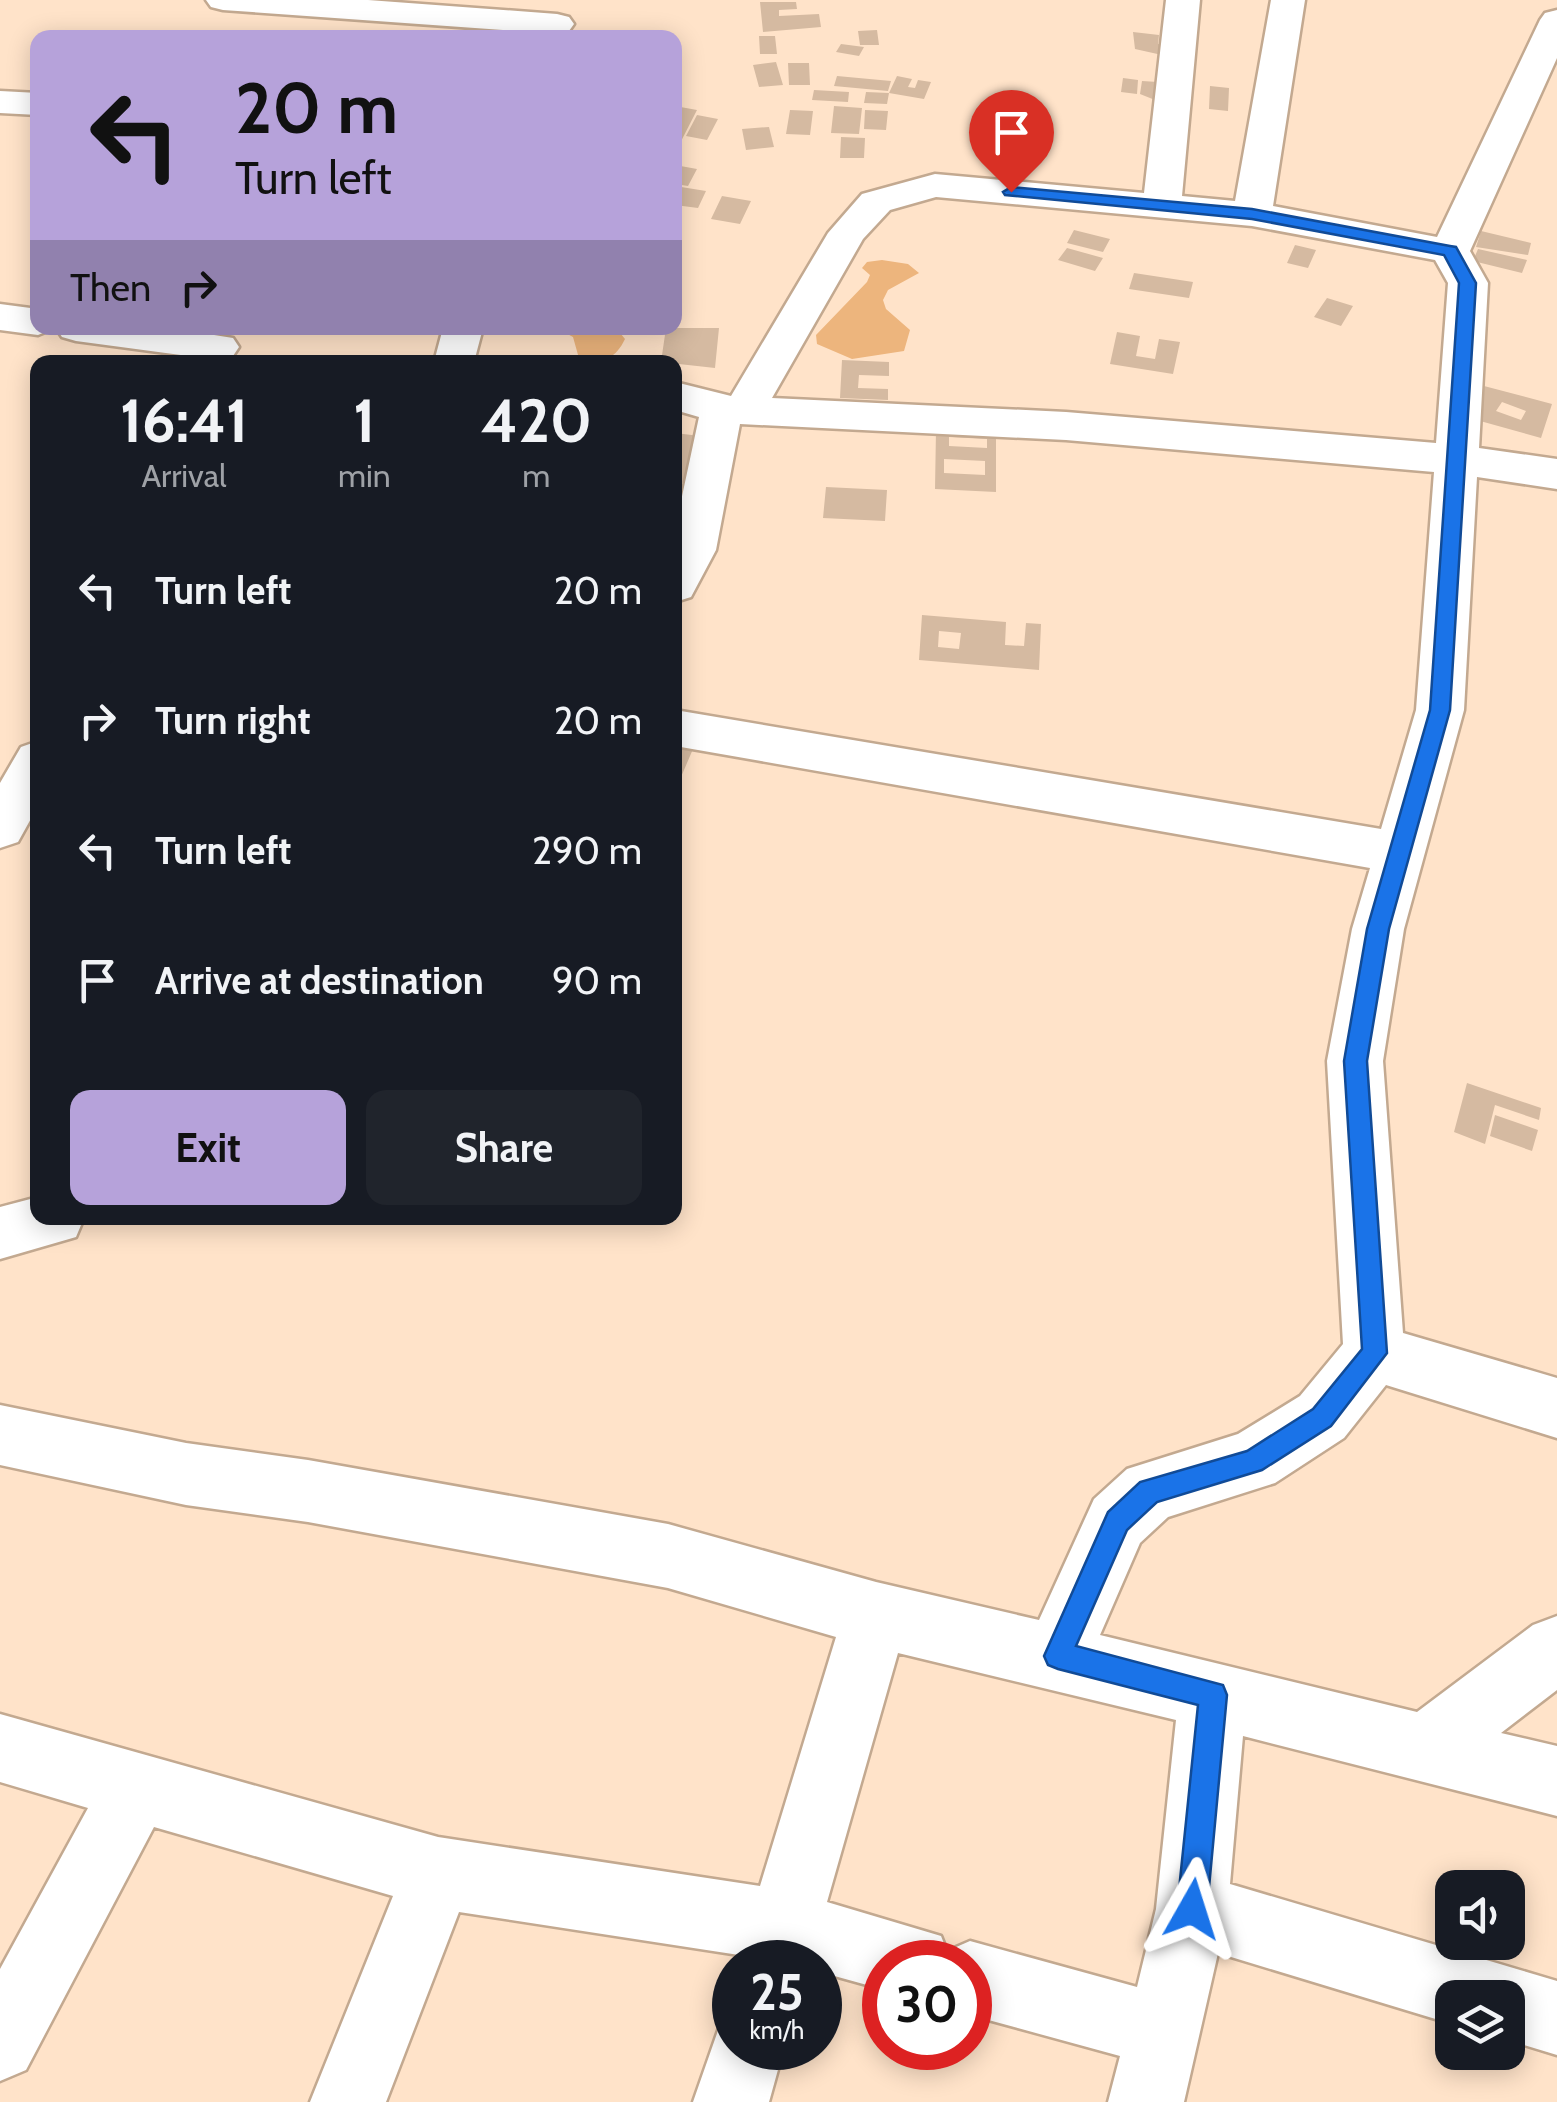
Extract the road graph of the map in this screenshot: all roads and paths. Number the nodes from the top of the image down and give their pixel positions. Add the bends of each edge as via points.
1 (223, 0) edge
2 (1182, 0) edge
3 (1288, 0) edge
4 (558, 20) edge
5 (1557, 20) edge
6 (0, 102) edge
7 (30, 104) edge
8 (1162, 206) junction
9 (1252, 214) junction
10 (1450, 251) junction
11 (0, 317) edge
12 (30, 321) edge
13 (131, 335) edge
14 (218, 346) edge
15 (682, 398) edge
16 (734, 409) junction
17 (1454, 459) junction
18 (1557, 474) edge
19 (682, 572) edge
20 (682, 729) edge
21 (30, 774) edge
22 (0, 828) edge
23 (1397, 852) junction
24 (30, 1225) edge
25 (0, 1233) edge
26 (1374, 1353) junction
27 (1557, 1408) edge
28 (0, 1435) edge
29 (876, 1615) junction
30 (1557, 1649) edge
31 (1058, 1656) junction
32 (1213, 1695) junction
33 (0, 1748) edge
34 (1425, 1748) junction
35 (1557, 1780) edge
36 (137, 1787) junction
37 (438, 1873) junction
38 (1192, 1909) junction
39 (759, 1940) edge
40 (779, 1940) edge
41 (1435, 1982) edge
42 (992, 1984) edge
43 (1525, 2008) edge
44 (1557, 2018) edge
45 (1162, 2031) junction
46 (0, 2044) edge
47 (740, 2070) edge
48 (348, 2102) edge
49 (731, 2102) edge
50 (1146, 2102) edge

1 - 4 street
2 - 8 street
3 - 9 street
5 - 10 street
6 - 7 street
8 - 9 street
8 - 16 street via 936,185 876,202 847,233
9 - 10 street
10 - 17 street via 1468,283
11 - 12 street
13 - 14 street
15 - 16 street
16 - 17 street via 1066,426
16 - 19 street
17 - 18 street
17 - 23 street via 1440,710
20 - 23 street
21 - 22 street
23 - 26 street via 1356,1061
24 - 25 street
26 - 27 street
26 - 31 street via 1322,1417 1253,1462 1149,1491 1117,1521
28 - 29 street via 186,1474 668,1556
29 - 31 street
29 - 40 street
30 - 34 street
31 - 32 street
32 - 34 street
32 - 38 street
33 - 36 street
34 - 35 street
36 - 37 street
36 - 46 street
37 - 39 street
37 - 48 street
38 - 41 street
38 - 45 street
42 - 45 street
43 - 44 street
45 - 50 street
47 - 49 street

